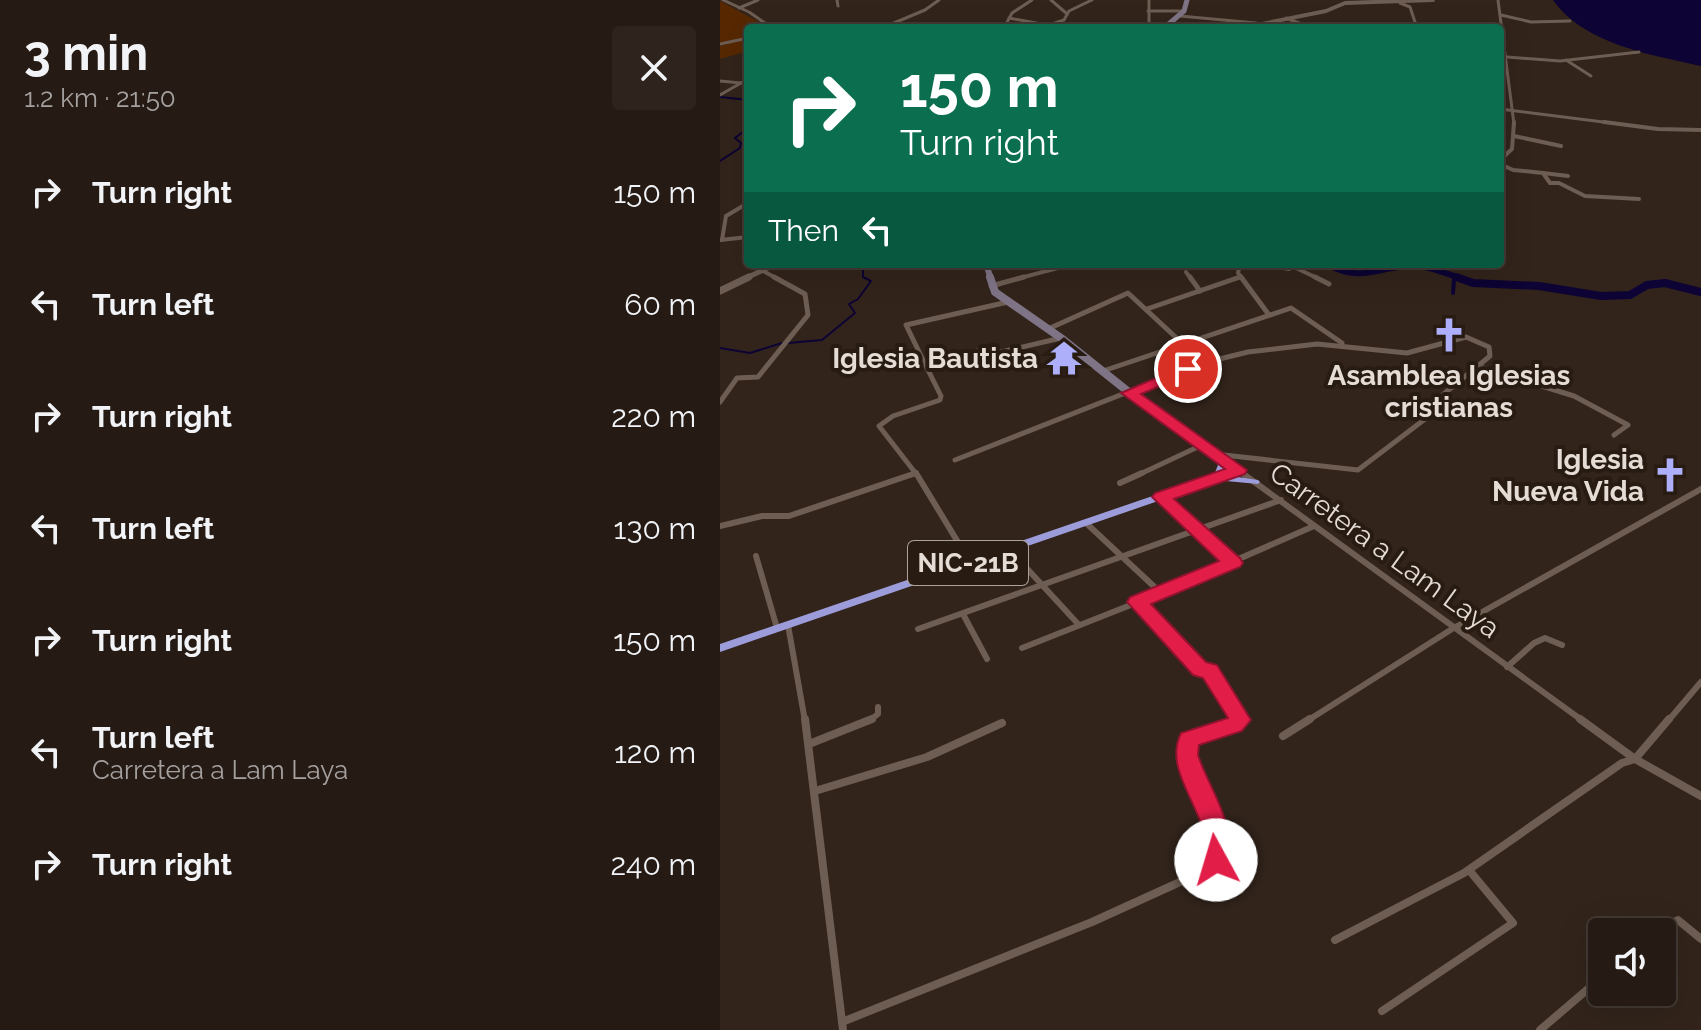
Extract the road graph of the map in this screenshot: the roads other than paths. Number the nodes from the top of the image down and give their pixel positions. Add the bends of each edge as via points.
1 (723, 0) edge
2 (757, 0) edge
3 (837, 0) edge
4 (939, 0) edge
5 (1032, 0) edge
6 (1051, 0) edge
7 (1092, 0) edge
8 (1149, 0) edge
9 (1187, 0) edge
10 (1372, 0) edge
11 (1380, 0) edge
12 (1433, 0) edge
13 (1498, 0) edge
14 (1340, 2) edge
15 (1408, 4) junction
16 (838, 6) dead end
17 (739, 8) junction
18 (1148, 11) junction
19 (1066, 13) junction
20 (1182, 14) junction
21 (1501, 15) junction
22 (1009, 18) junction
23 (1286, 18) junction
24 (1570, 21) dead end
25 (1256, 23) joint
26 (765, 24) edge
27 (892, 24) edge
28 (1006, 24) edge
29 (1052, 24) joint
30 (1149, 24) edge
31 (1169, 24) edge
32 (1302, 24) edge
33 (1416, 24) edge
34 (1502, 24) edge
35 (1504, 38) edge
36 (744, 39) edge
37 (720, 44) edge
38 (1639, 52) dead end
39 (1507, 60) junction
40 (1566, 60) junction
41 (1504, 61) edge
42 (1591, 76) dead end
43 (720, 81) edge
44 (744, 81) edge
45 (741, 83) junction
46 (720, 95) edge
47 (1504, 110) edge
48 (1513, 113) junction
49 (1701, 130) edge
50 (1514, 136) junction
51 (1561, 146) dead end
52 (1504, 158) edge
53 (1504, 164) edge
54 (1543, 173) junction
55 (1568, 176) dead end
56 (1639, 199) dead end
57 (744, 205) edge
58 (720, 222) edge
59 (744, 237) edge
60 (721, 240) edge
61 (769, 268) edge
62 (987, 268) edge
63 (1058, 268) edge
64 (1239, 268) edge
65 (1296, 268) edge
66 (763, 271) junction
67 (1186, 272) dead end
68 (1241, 277) junction
69 (1329, 284) dead end
70 (991, 286) junction
71 (720, 291) edge
72 (1200, 291) junction
73 (1008, 302) junction
74 (1147, 309) junction
75 (1269, 315) junction
76 (1048, 329) junction
77 (1061, 338) junction
78 (1183, 344) junction
79 (1343, 344) junction
80 (925, 364) junction
81 (1480, 367) junction
82 (1103, 371) junction
83 (1129, 393) junction
84 (720, 402) edge
85 (1614, 435) dead end
86 (1202, 445) junction
87 (1215, 454) junction
88 (955, 460) dead end
89 (1238, 470) junction
90 (916, 473) junction
91 (1216, 479) junction
92 (1255, 482) junction
93 (1120, 483) dead end
94 (1701, 489) edge
95 (1161, 497) junction
96 (1281, 500) junction
97 (1086, 523) junction
98 (720, 526) edge
99 (1314, 526) junction
100 (1198, 530) junction
101 (1009, 549) junction
102 (756, 556) dead end
103 (1121, 558) junction
104 (970, 562) junction
105 (1233, 563) junction
106 (1041, 585) junction
107 (1161, 593) junction
108 (1137, 602) junction
109 (963, 614) junction
110 (1079, 625) junction
111 (782, 626) junction
112 (918, 629) dead end
113 (1452, 629) junction
114 (1562, 645) dead end
115 (720, 648) edge
116 (1022, 648) dead end
117 (987, 659) dead end
118 (1507, 667) junction
119 (1701, 682) edge
120 (878, 707) dead end
121 (1002, 723) dead end
122 (1283, 736) dead end
123 (809, 744) junction
124 (1635, 759) junction
125 (815, 791) junction
126 (1701, 796) edge
127 (1469, 870) junction
128 (1676, 921) edge
129 (1701, 939) edge
130 (1335, 940) dead end
131 (1588, 989) edge
132 (1382, 1011) dead end
133 (842, 1026) edge
134 (1540, 1030) edge

1 - 17 street
2 - 17 street
3 - 16 street
4 - 27 street
5 - 22 street
6 - 19 street
7 - 19 street
8 - 18 street
9 - 20 main road
10 - 11 street
10 - 14 street
11 - 15 street
12 - 15 street
13 - 21 street
14 - 23 street via 1326,11
15 - 33 street
17 - 26 street
18 - 20 street
18 - 30 street
19 - 29 street via 1064,20
20 - 25 street
20 - 31 main road
21 - 24 street via 1531,22
21 - 34 street
22 - 28 street
22 - 29 street
23 - 25 street
23 - 32 street
35 - 39 street
36 - 37 street
38 - 40 street
39 - 40 street
39 - 41 street
39 - 48 street
40 - 42 street
43 - 45 street
44 - 45 street
45 - 46 street
47 - 48 street
48 - 49 street
48 - 50 street
50 - 51 street
50 - 52 street
53 - 54 street
54 - 55 street
54 - 56 street via 1550,183 1585,196
57 - 58 street
59 - 60 street
61 - 66 street
62 - 70 main road
63 - 70 street
64 - 68 street
65 - 69 street
66 - 71 street
66 - 84 street via 805,294 808,315 758,377 737,378
67 - 72 street
68 - 72 street
68 - 75 street
70 - 73 main road, Carretera a Lam Laya
72 - 74 street
73 - 76 main road, Carretera a Lam Laya
73 - 80 street via 906,325
74 - 76 street via 1125,292
74 - 78 street
75 - 78 street
75 - 79 street via 1291,308
76 - 77 main road, Carretera a Lam Laya
77 - 80 street
77 - 82 main road, Carretera a Lam Laya
78 - 82 street
79 - 81 street via 1412,353 1448,338 1479,341 1489,347 1490,356
79 - 83 street via 1226,357
80 - 90 street via 940,400 879,426
81 - 85 street via 1597,406 1628,425
81 - 87 street via 1440,397 1429,416 1358,470
82 - 83 main road, Carretera a Lam Laya
83 - 86 main road, Carretera a Lam Laya
83 - 88 street
86 - 87 main road, Carretera a Lam Laya
86 - 93 street
87 - 89 main road, Carretera a Lam Laya
87 - 91 highway via 1223,469
89 - 91 highway, NIC-21B
89 - 92 street, Carretera a Lam Laya
90 - 98 street via 789,516
90 - 104 street
91 - 92 highway
91 - 95 highway, NIC-21B
92 - 96 street, Carretera a Lam Laya
94 - 113 street
95 - 97 highway, NIC-21B
95 - 100 street
96 - 99 street, Carretera a Lam Laya
96 - 100 street
97 - 101 highway, NIC-21B
97 - 103 street
99 - 105 street
99 - 113 street, Carretera a Lam Laya
100 - 103 street
100 - 105 street
101 - 104 highway, NIC-21B
101 - 106 street
102 - 111 street
103 - 106 street
103 - 107 street
104 - 111 highway, NIC-21B
105 - 107 street
106 - 109 street
106 - 110 street
107 - 108 street
108 - 110 street
108 - 133 street via 1200,669 1210,671 1240,720 1189,740 1187,755 1217,832 1216,860 1092,922
109 - 112 street
109 - 117 street
110 - 116 street
111 - 115 highway, NIC-21B
111 - 123 street
113 - 118 street, Carretera a Lam Laya
113 - 122 street
114 - 118 street via 1545,638
118 - 124 street, Carretera a Lam Laya
119 - 124 street
120 - 123 street via 869,721
121 - 125 street via 927,757
123 - 125 street
124 - 126 street, Carretera a Lam Laya
124 - 127 street
125 - 133 street
127 - 130 street
127 - 132 street via 1513,923
128 - 129 street
131 - 134 street

